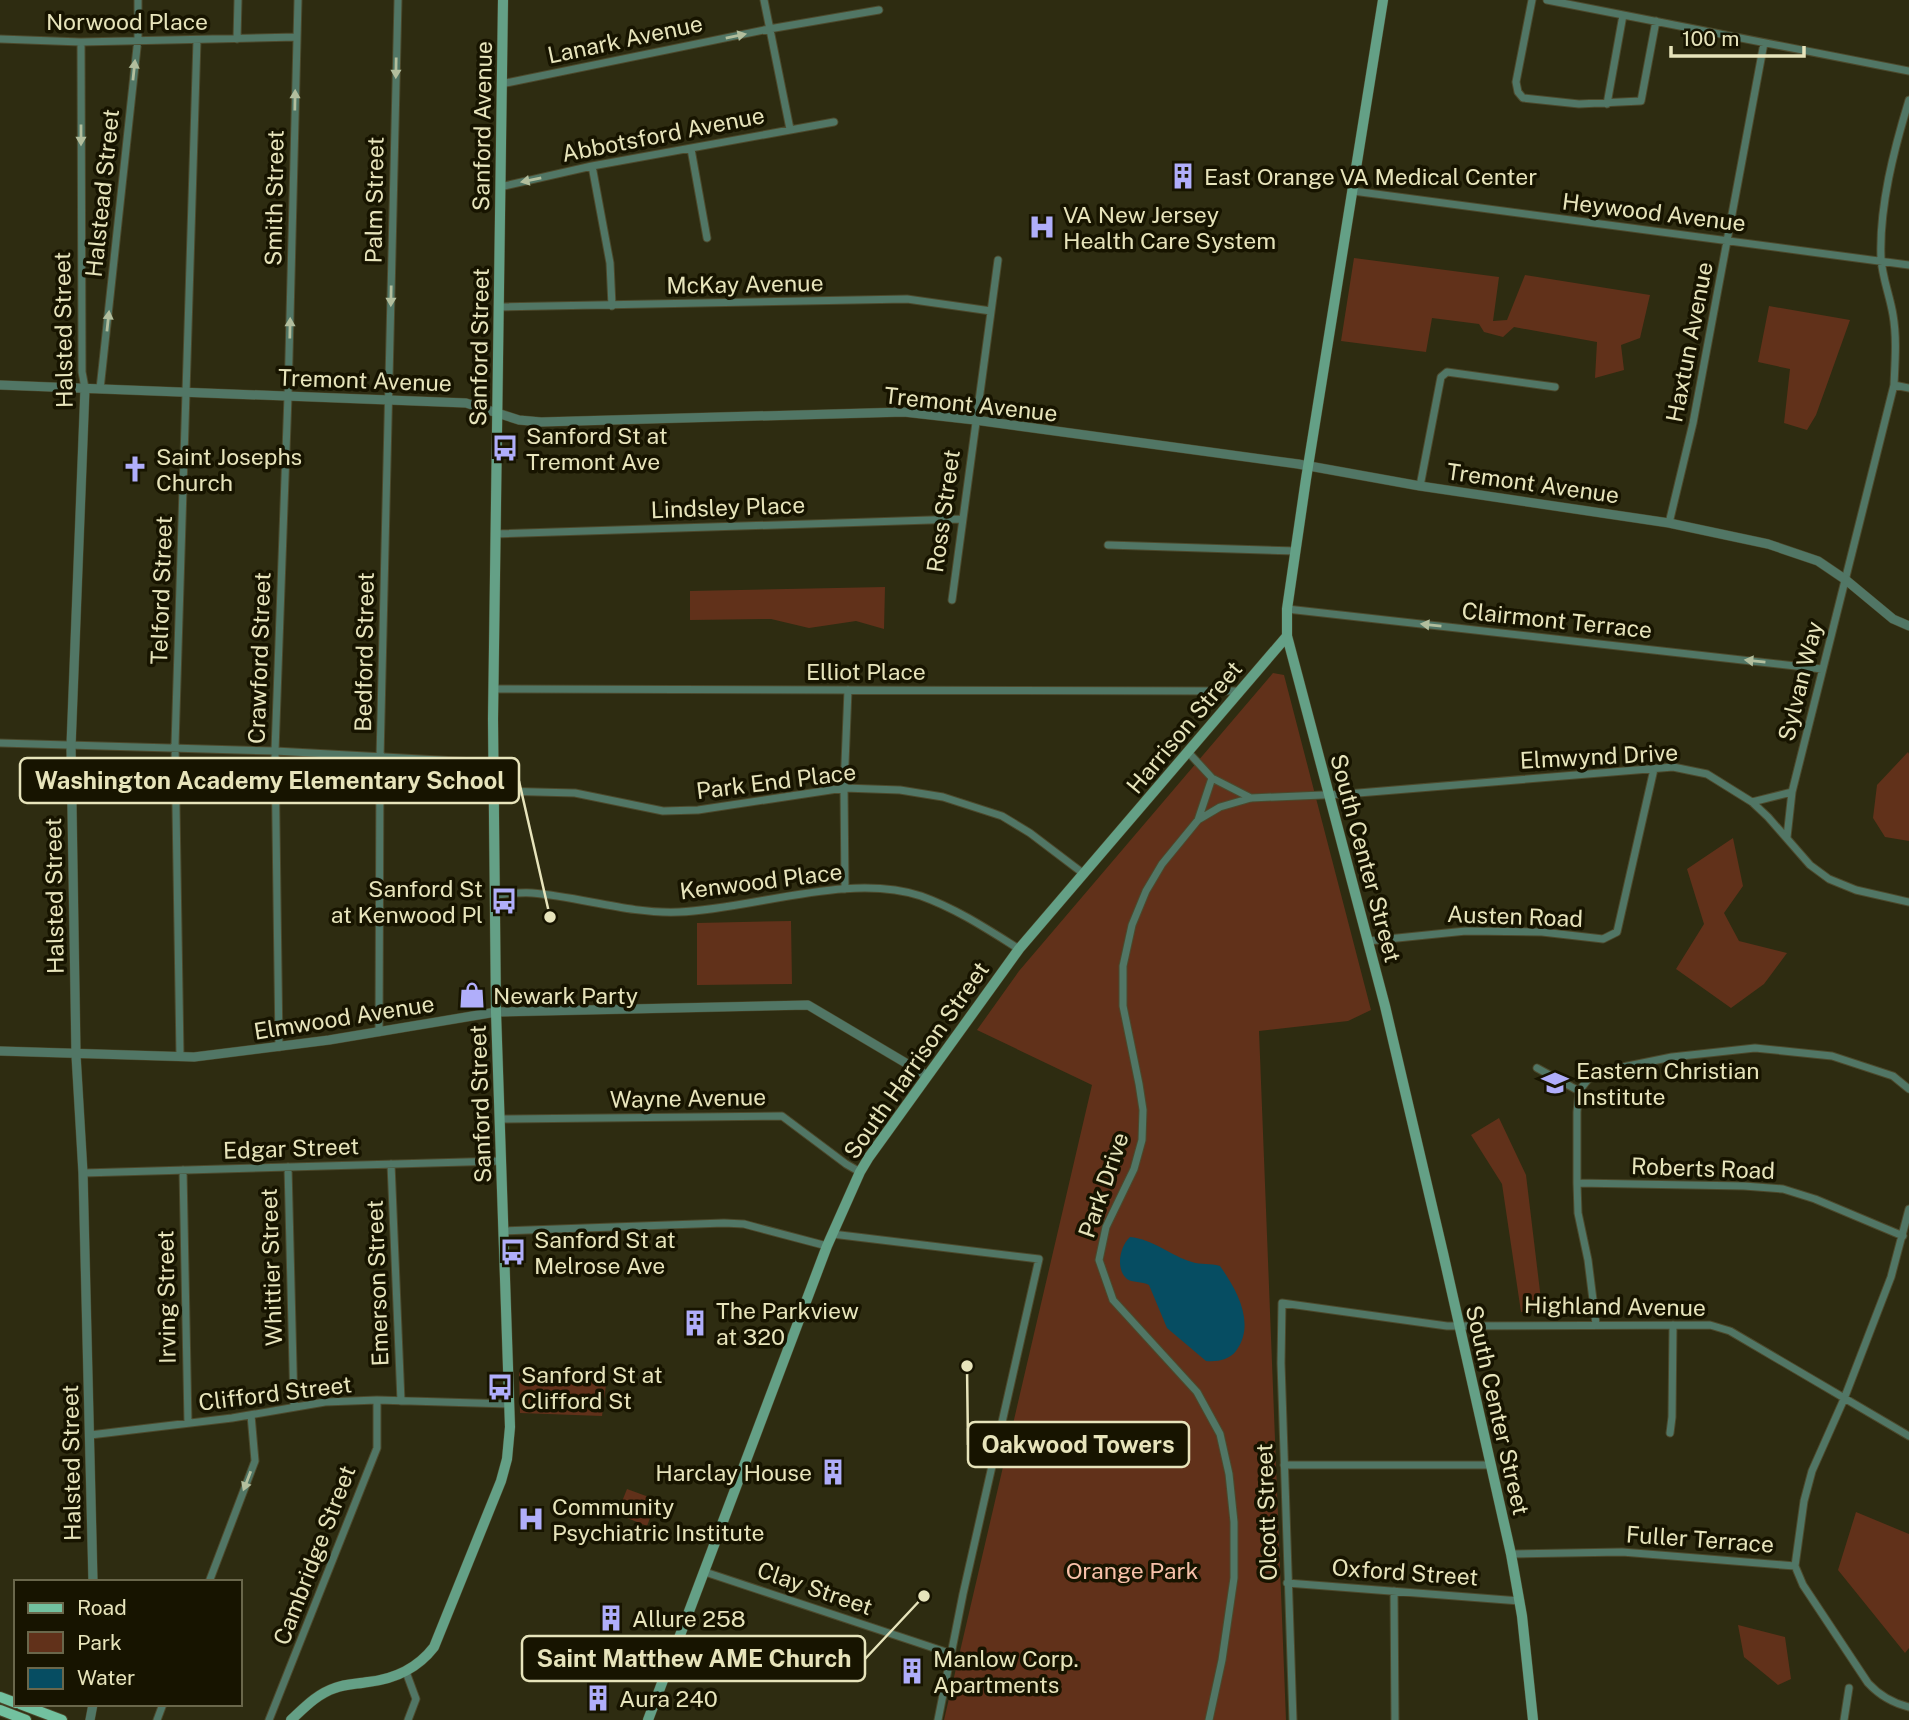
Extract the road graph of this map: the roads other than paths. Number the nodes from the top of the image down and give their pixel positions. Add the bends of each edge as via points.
1 (138, 0) edge
2 (238, 0) edge
3 (298, 0) edge
4 (398, 0) edge
5 (503, 0) edge
6 (764, 0) edge
7 (1383, 0) edge
8 (1532, 0) edge
9 (1546, 0) edge
10 (879, 10) dead end
11 (1623, 16) junction
12 (1656, 21) junction
13 (769, 29) junction
14 (297, 37) junction
15 (0, 39) edge
16 (237, 39) junction
17 (197, 40) junction
18 (137, 41) junction
19 (81, 43) junction
20 (1764, 43) junction
21 (1909, 71) edge
22 (501, 84) junction
23 (1909, 100) edge
24 (1607, 104) junction
25 (834, 122) dead end
26 (790, 129) junction
27 (691, 149) junction
28 (592, 166) junction
29 (500, 187) junction
30 (1353, 191) junction
31 (707, 238) dead end
32 (1729, 241) junction
33 (499, 253) joint
34 (998, 260) dead end
35 (1881, 260) junction
36 (1909, 265) edge
37 (612, 306) junction
38 (498, 307) junction
39 (991, 311) junction
40 (0, 385) edge
41 (1894, 385) junction
42 (1555, 387) dead end
43 (85, 388) junction
44 (1909, 388) edge
45 (100, 389) junction
46 (186, 392) junction
47 (288, 396) junction
48 (389, 400) junction
49 (497, 414) junction
50 (975, 420) junction
51 (1309, 466) junction
52 (1420, 486) junction
53 (961, 519) junction
54 (1669, 523) junction
55 (495, 534) junction
56 (1108, 545) dead end
57 (1296, 551) junction
58 (1846, 580) junction
59 (952, 600) dead end
60 (1287, 608) junction
61 (1909, 626) edge
62 (1287, 636) junction
63 (1822, 669) junction
64 (493, 689) junction
65 (848, 690) junction
66 (1238, 691) junction
67 (0, 743) edge
68 (71, 746) junction
69 (175, 748) junction
70 (275, 751) junction
71 (1188, 752) junction
72 (380, 758) junction
73 (494, 763) junction
74 (1654, 769) junction
75 (1212, 778) junction
76 (844, 788) junction
77 (494, 791) junction
78 (1792, 792) junction
79 (1331, 795) junction
80 (1251, 798) junction
81 (1752, 802) junction
82 (1198, 820) junction
83 (1787, 838) junction
84 (1111, 842) joint
85 (1084, 874) junction
86 (845, 889) junction
87 (495, 895) junction
88 (1909, 902) edge
89 (1368, 941) junction
90 (1019, 949) junction
91 (496, 1012) junction
92 (379, 1032) junction
93 (279, 1047) junction
94 (0, 1051) edge
95 (76, 1055) junction
96 (180, 1056) junction
97 (1537, 1068) dead end
98 (926, 1075) junction
99 (1909, 1089) edge
100 (1579, 1091) junction
101 (500, 1119) junction
102 (501, 1161) junction
103 (391, 1164) junction
104 (288, 1167) junction
105 (183, 1170) junction
106 (860, 1172) junction
107 (83, 1173) junction
108 (1577, 1183) junction
109 (1909, 1209) edge
110 (503, 1231) junction
111 (832, 1234) junction
112 (1903, 1236) junction
113 (827, 1246) junction
114 (1282, 1303) joint
115 (1596, 1324) junction
116 (1459, 1325) junction
117 (1673, 1325) junction
118 (1844, 1399) junction
119 (377, 1400) junction
120 (401, 1401) junction
121 (509, 1404) junction
122 (294, 1407) junction
123 (251, 1415) junction
124 (188, 1423) junction
125 (1670, 1433) dead end
126 (89, 1435) junction
127 (1909, 1436) edge
128 (1284, 1465) junction
129 (1491, 1465) junction
130 (1511, 1554) junction
131 (1795, 1566) junction
132 (705, 1572) junction
133 (93, 1580) edge
134 (210, 1580) edge
135 (1287, 1583) junction
136 (1394, 1591) junction
137 (1520, 1601) junction
138 (952, 1654) junction
139 (406, 1672) junction
140 (1849, 1688) dead end
141 (26, 1706) edge
142 (1909, 1707) edge
143 (0, 1710) edge
144 (26, 1720) edge
145 (62, 1720) edge
146 (269, 1720) edge
147 (291, 1720) edge
148 (408, 1720) edge
149 (648, 1720) edge
150 (937, 1720) edge
151 (1209, 1720) edge
152 (1293, 1720) edge
153 (1395, 1720) edge
154 (1533, 1720) edge
155 (1844, 1720) edge

1 - 18 street, Halstead Street
2 - 16 street
3 - 14 street, Smith Street
4 -> 48 street, Palm Street
5 - 22 main road, Sanford Avenue
6 - 13 street
7 - 30 main road, South Center Street
8 - 24 street via 1518,92 1523,98
9 - 11 street
10 - 13 street, Lanark Avenue
11 - 12 street
11 - 24 street
12 - 20 street
12 - 24 street via 1642,102
22 -> 13 street, Lanark Avenue
13 - 26 street
14 - 16 street, Norwood Place
47 -> 14 street, Smith Street
15 - 19 street, Norwood Place
16 - 17 street, Norwood Place
17 - 18 street, Norwood Place
17 - 46 street, Telford Street
18 - 19 street, Norwood Place
45 -> 18 street, Halstead Street
19 -> 43 street, Halsted Street
20 - 21 street
20 - 32 street, Haxtun Avenue
22 - 29 main road, Sanford Avenue
23 - 35 street, Sylvan Way via 1887,189
25 - 26 street, Abbotsford Avenue
26 - 27 street, Abbotsford Avenue
27 - 28 street, Abbotsford Avenue
27 - 31 street
28 -> 29 street, Abbotsford Avenue
28 - 37 street via 610,263
29 - 33 main road, Sanford Avenue
30 - 32 street, Heywood Avenue
30 - 51 main road, South Center Street
32 - 35 street, Heywood Avenue
32 - 54 street, Haxtun Avenue
33 - 38 main road, Sanford Street
34 - 39 street, Ross Street
35 - 36 street, Heywood Avenue
35 - 41 street, Sylvan Way via 1895,334
37 - 38 street, McKay Avenue
37 - 39 street, McKay Avenue via 907,299
38 - 49 main road, Sanford Street
39 - 50 street, Ross Street
40 - 43 street, Tremont Avenue
41 - 44 street
41 - 58 street, Sylvan Way
42 - 52 street via 1447,372 1441,377
43 - 45 street, Tremont Avenue
43 - 68 street, Halsted Street
45 - 46 street, Tremont Avenue
46 - 47 street, Tremont Avenue
46 - 69 street, Telford Street
47 - 48 street, Tremont Avenue
47 - 70 street, Crawford Street
48 - 49 street, Tremont Avenue via 466,403
48 - 72 street, Bedford Street
49 - 50 street, Tremont Avenue via 541,422 904,412
49 - 55 main road, Sanford Street
50 - 51 street, Tremont Avenue
50 - 53 street, Ross Street
51 - 52 street, Tremont Avenue
51 - 57 main road, South Center Street
52 - 54 street, Tremont Avenue
53 - 55 street, Lindsley Place
53 - 59 street, Ross Street
54 - 58 street, Tremont Avenue via 1796,552
55 - 64 main road, Sanford Street
56 - 57 street
57 - 60 main road, South Center Street
58 - 61 street, Tremont Avenue via 1893,619
58 - 63 street, Sylvan Way
60 - 62 main road, South Center Street
63 -> 60 street, Clairmont Terrace
62 - 66 main road, Harrison Street
62 - 79 main road, South Center Street
63 - 78 street, Sylvan Way
64 - 65 street, Elliot Place
64 - 73 main road, Sanford Street
65 - 66 street, Elliot Place
65 - 76 street
66 - 71 main road, Harrison Street
67 - 68 street
68 - 69 street
68 - 95 street, Halsted Street
69 - 70 street
69 - 96 street, Telford Street
70 - 72 street
70 - 93 street, Crawford Street
71 - 75 street
71 - 84 main road, Harrison Street
72 - 73 street
72 - 92 street, Bedford Street
73 - 77 main road, Sanford Street
74 - 79 street, Elmwynd Drive
74 - 81 street, Elmwynd Drive via 1672,767 1707,774
74 - 89 street, Austen Road via 1617,932 1603,939 1466,931
75 - 80 street
75 - 82 street
76 - 77 street, Park End Place via 663,811 575,793
76 - 85 street, Park End Place via 943,797 1002,816
76 - 86 street
77 - 87 main road, Sanford Street
78 - 81 street
78 - 83 street, Sylvan Way
79 - 80 street, Park Drive
79 - 89 main road, South Center Street
80 - 82 street, Park Drive via 1220,807
81 - 83 street, Elmwynd Drive
82 - 151 street, Park Drive via 1156,873 1129,939 1123,966 1123,1006 1143,1110 1142,1140 1134,1169 1106,1227 1099,1260 1113,1300 1197,1392 1220,1434 1234,1522 1234,1578
83 - 88 street, Elmwynd Drive via 1829,879
84 - 85 main road, South Harrison Street
85 - 90 main road, South Harrison Street
86 - 87 street, Kenwood Place via 679,912 638,911 530,892
86 - 90 street, Kenwood Place via 880,888 919,896 961,913
87 - 91 main road, Sanford Street
89 - 116 main road, South Center Street
90 - 98 main road, South Harrison Street
91 - 92 street, Elmwood Avenue
91 - 98 street, Elmwood Avenue via 808,1005
91 - 101 main road, Sanford Street
92 - 93 street, Elmwood Avenue
93 - 96 street, Elmwood Avenue
94 - 95 street, Elmwood Avenue
95 - 96 street, Elmwood Avenue
95 - 107 street, Halsted Street
97 - 100 street
98 - 106 main road, South Harrison Street
99 - 100 street via 1893,1076 1832,1056 1755,1048 1603,1071 1589,1078
100 - 108 street
101 - 102 main road, Sanford Street
101 - 106 street, Wayne Avenue via 782,1116
102 - 103 street, Edgar Street
102 - 110 main road, Sanford Street
103 - 104 street, Edgar Street
103 - 120 street, Emerson Street
104 - 105 street, Edgar Street
104 - 122 street, Whittier Street
105 - 107 street, Edgar Street
105 - 124 street, Irving Street
106 - 111 main road, South Harrison Street
107 - 126 street, Halsted Street
108 - 112 street, Roberts Road via 1783,1189
108 - 115 street
109 - 112 street, Fuller Terrace
110 - 113 street via 724,1223
110 - 121 main road, Sanford Street
111 - 113 main road, South Harrison Street
111 - 138 street via 1039,1259
112 - 118 street, Fuller Terrace
113 - 132 main road, South Harrison Street
114 - 116 street, Highland Avenue
114 - 128 street, Olcott Street
115 - 116 street, Highland Avenue
115 - 117 street, Highland Avenue
116 - 129 main road, South Center Street
117 - 118 street, Highland Avenue via 1710,1325 1730,1331
117 - 125 street
118 - 127 street, Highland Avenue
118 - 131 street, Fuller Terrace via 1812,1471
119 - 120 street, Clifford Street
119 - 122 street, Clifford Street
119 - 146 street, Cambridge Street via 377,1448
120 - 121 street, Clifford Street
121 - 139 main road, Sanford Street via 508,1448 501,1481 434,1647
122 - 123 street, Clifford Street
123 - 124 street, Clifford Street
123 -> 134 street via 255,1461
124 - 126 street, Clifford Street
126 - 133 street, Halsted Street
128 - 129 street
128 - 135 street, Olcott Street
129 - 130 main road, South Center Street
130 - 131 street, Fuller Terrace via 1622,1552
130 - 137 main road, South Center Street
131 - 142 street via 1868,1683 1879,1695
132 - 138 street, Clay Street
132 - 149 main road, South Harrison Street
135 - 136 street, Oxford Street
135 - 152 street, Olcott Street
136 - 137 street, Oxford Street
136 - 153 street
137 - 154 main road, South Center Street
138 - 150 street
139 - 147 main road, Sanford Street via 338,1686 322,1693
139 - 148 street via 416,1699
140 - 155 street
141 - 145 main road
143 - 144 main road

